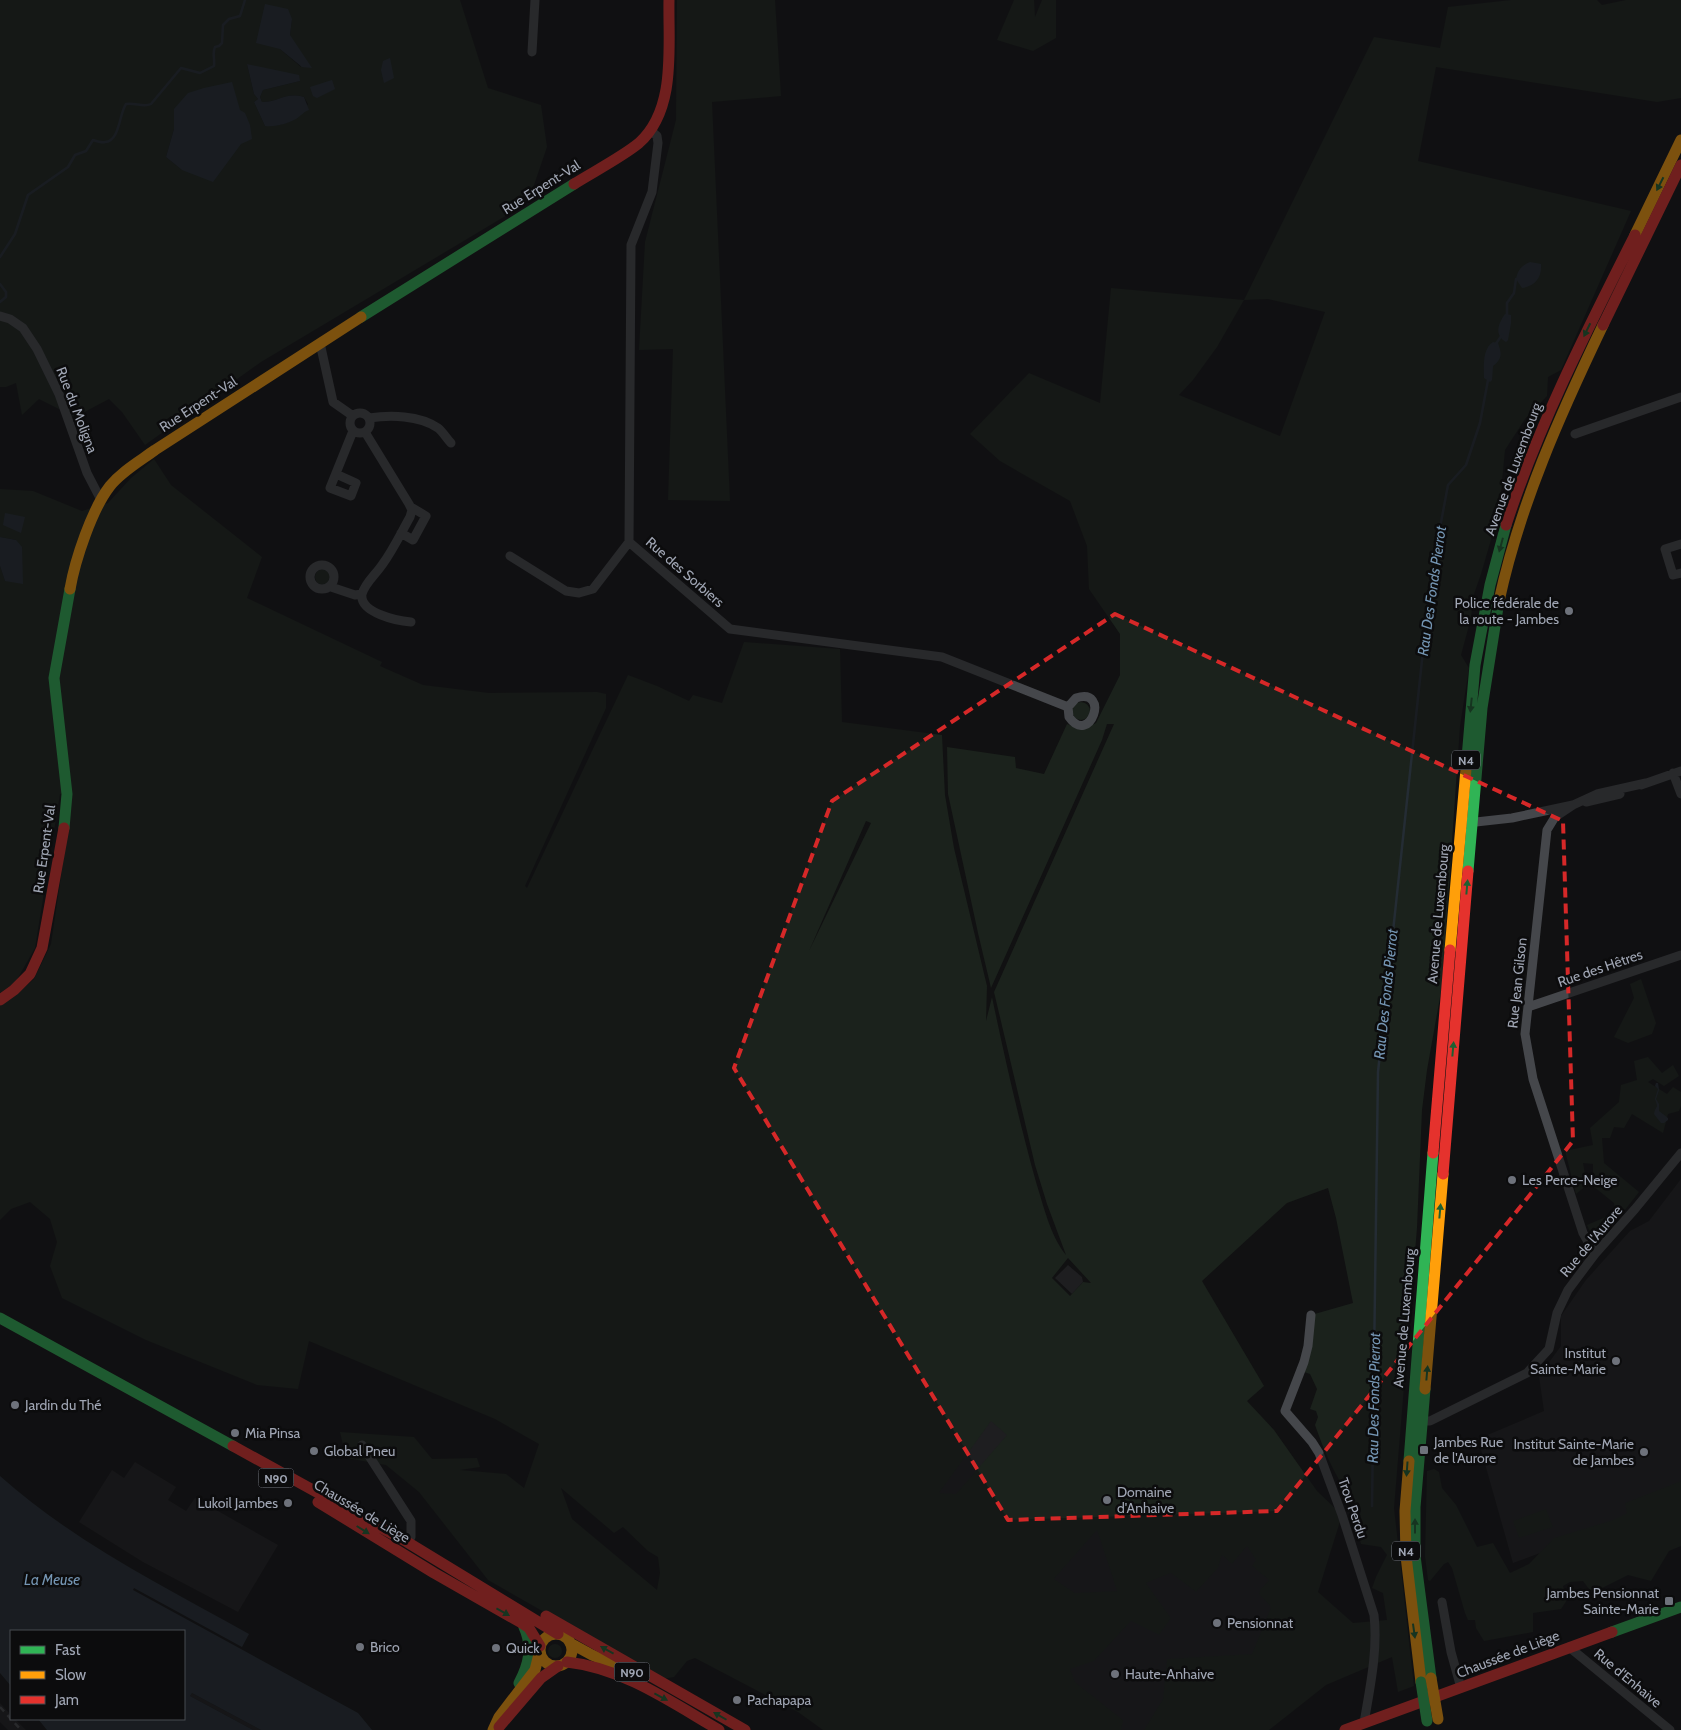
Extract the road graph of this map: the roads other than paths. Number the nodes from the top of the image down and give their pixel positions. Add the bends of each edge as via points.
1 (535, 0) edge
2 (669, 0) edge
3 (532, 52) dead end
4 (650, 130) junction
5 (1681, 140) edge
6 (1681, 166) edge
7 (0, 316) edge
8 (320, 343) junction
9 (1681, 396) edge
10 (353, 416) junction
11 (369, 418) junction
12 (353, 431) junction
13 (366, 432) junction
14 (1575, 434) dead end
15 (451, 443) dead end
16 (336, 474) dead end
17 (101, 500) junction
18 (410, 507) junction
19 (401, 533) junction
20 (629, 542) junction
21 (1681, 544) edge
22 (510, 556) dead end
23 (1681, 573) edge
24 (331, 586) dead end
25 (362, 594) junction
26 (411, 622) dead end
27 (1068, 706) dead end
28 (1677, 772) edge
29 (1681, 794) edge
30 (1576, 804) junction
31 (1467, 823) junction
32 (1681, 955) edge
33 (0, 1000) edge
34 (1528, 1007) junction
35 (1681, 1153) edge
36 (1595, 1254) junction
37 (1311, 1315) dead end
38 (0, 1318) edge
39 (0, 1327) edge
40 (1410, 1420) junction
41 (1422, 1422) junction
42 (362, 1445) dead end
43 (407, 1542) junction
44 (392, 1548) junction
45 (428, 1554) junction
46 (1442, 1602) dead end
47 (1681, 1607) edge
48 (520, 1622) junction
49 (558, 1634) junction
50 (570, 1643) junction
51 (1569, 1647) junction
52 (540, 1648) junction
53 (562, 1664) junction
54 (1426, 1680) junction
55 (1461, 1688) junction
56 (512, 1700) junction
57 (695, 1701) junction
58 (1364, 1723) junction
59 (1433, 1725) edge
60 (494, 1730) edge
61 (719, 1730) edge
62 (745, 1730) edge
63 (1345, 1730) edge
64 (1670, 1730) edge

1 - 3 street
2 - 4 main road, Rue Erpent-Val via 664,99
4 - 8 main road, Rue Erpent-Val via 625,153
4 - 20 street, Rue des Sorbiers via 657,136 658,143 652,192 631,245
5 -> 31 main road, Avenue de Luxembourg / N4 via 1574,357 1511,509 1490,587 1475,665
6 - 31 main road, Avenue de Luxembourg / N4 via 1551,436 1523,512 1502,588 1487,666
7 - 17 street, Rue du Moligna via 23,328 37,349 59,394 87,473
8 - 10 street via 333,402
8 - 17 main road, Rue Erpent-Val via 155,450 122,474
9 - 14 street
10 - 11 street via 361,413
10 - 12 street via 350,421
11 - 13 street
11 - 15 street via 389,415 415,418 438,428
12 - 13 street
12 - 16 street
13 - 18 street
17 - 33 main road, Rue Erpent-Val via 82,543 71,584 54,678 67,794 65,822 42,948 30,974
18 - 19 street via 410,517
18 - 19 street via 426,516 413,540
19 - 25 street
20 - 22 street via 593,589 579,593 566,591
20 - 27 street, Rue des Sorbiers via 730,630 942,657
21 - 23 street via 1665,549 1673,575
24 - 25 street via 354,596
25 - 26 street via 365,606 371,611
28 - 29 street
28 - 30 street via 1597,794
30 - 31 street via 1512,818
30 - 34 street, Rue Jean Gilson via 1554,817 1547,830
31 - 40 main road, Avenue de Luxembourg / N4
41 -> 31 main road, Avenue de Luxembourg / N4
32 - 34 street, Rue des Hêtres
34 - 36 street, Rue Jean Gilson via 1525,1034 1533,1079 1583,1233
35 - 36 street, Rue de l'Aurore
36 - 41 street, Rue de l'Aurore via 1568,1290 1557,1313 1549,1349 1536,1364 1526,1373 1430,1421
37 - 58 street, Trou Perdu via 1304,1362 1285,1412 1319,1453 1374,1615 1373,1672
38 - 43 main road, Chaussée de Liège / N90
39 -> 44 main road, Chaussée de Liège / N90 via 314,1499
40 - 41 street, Rue de l'Aurore
40 -> 54 main road, Avenue de Luxembourg / N4 via 1404,1511 1406,1556
54 -> 41 main road, Avenue de Luxembourg / N4 via 1415,1556 1415,1507
42 - 43 street via 410,1521 411,1537
43 - 45 main road, Chaussée de Liège / N90
44 - 45 main road via 402,1546
44 -> 48 main road, Chaussée de Liège / N90
45 - 49 main road, Chaussée de Liège / N90
57 -> 45 main road, Chaussée de Liège / N90 via 626,1660
46 - 55 street
47 - 51 main road, Chaussée de Liège
48 - 52 main road, Chaussée de Liège / N90 via 529,1628
48 - 56 main road via 526,1630 530,1651 527,1667
49 - 50 main road, N90
49 - 52 main road via 547,1637
50 - 53 main road via 571,1656
50 - 57 main road, N90
51 - 55 main road, Chaussée de Liège
51 - 64 street, Rue d'Enhaive
52 - 53 main road, N90 via 544,1662
52 - 56 main road via 534,1670
53 - 60 main road via 542,1678
53 -> 61 main road, N90 via 589,1665 626,1679
54 - 59 main road, Avenue de Luxembourg / N4, bridge
55 - 58 main road, Chaussée de Liège
56 - 60 main road
62 -> 57 main road, Chaussée de Liège / N90
58 - 63 main road, Chaussée de Liège

